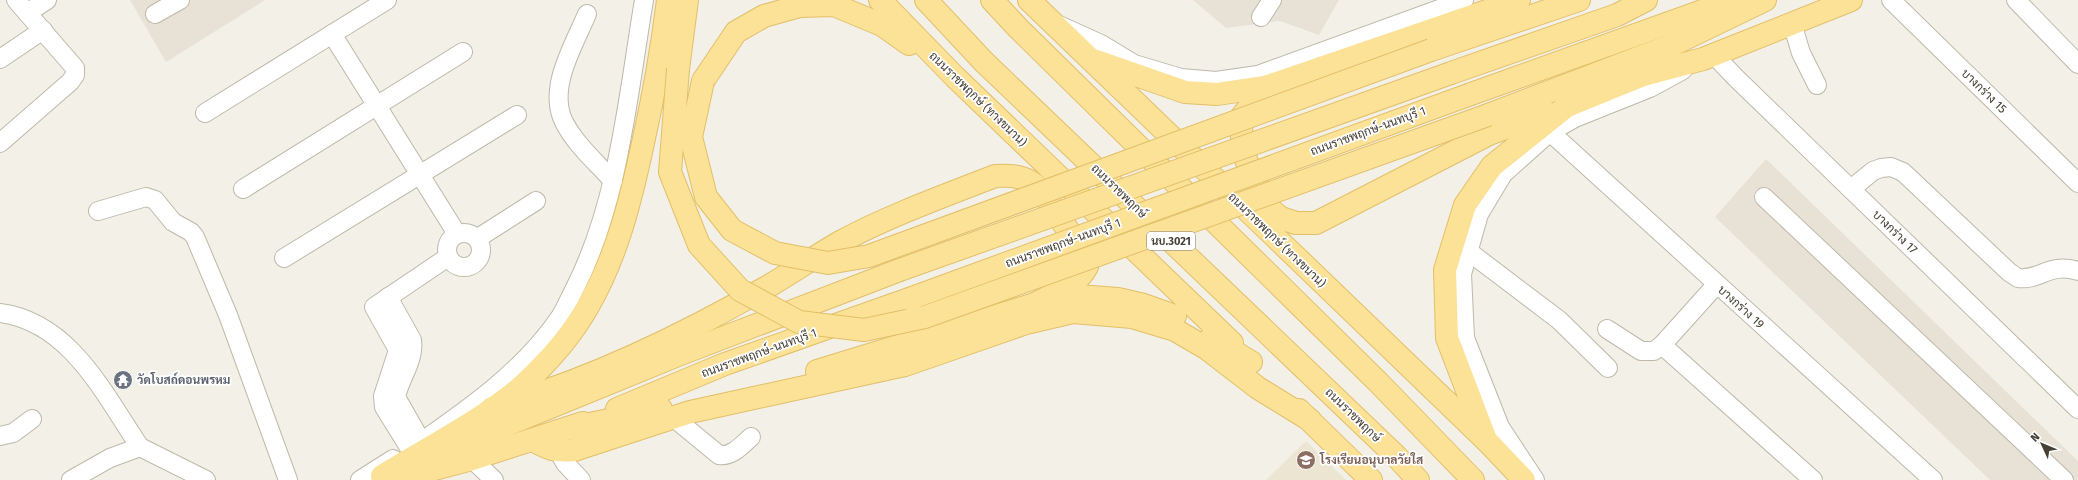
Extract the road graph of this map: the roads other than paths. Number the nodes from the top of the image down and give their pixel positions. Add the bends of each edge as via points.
1 (47, 0) edge
2 (180, 0) edge
3 (387, 0) edge
4 (644, 0) edge
5 (668, 0) edge
6 (687, 0) edge
7 (880, 0) edge
8 (926, 0) edge
9 (992, 0) edge
10 (1029, 0) edge
11 (1272, 0) edge
12 (1464, 0) edge
13 (1519, 0) edge
14 (1579, 0) edge
15 (1646, 0) edge
16 (1732, 0) edge
17 (1765, 0) edge
18 (1851, 0) edge
19 (1891, 0) edge
20 (2016, 0) edge
21 (21, 6) edge
22 (155, 14) dead end
23 (587, 14) dead end
24 (1261, 17) dead end
25 (1051, 21) junction
26 (1792, 23) junction
27 (43, 30) junction
28 (332, 34) junction
29 (463, 52) dead end
30 (1708, 56) junction
31 (0, 59) edge
32 (1089, 59) junction
33 (2078, 64) edge
34 (955, 77) junction
35 (1817, 85) dead end
36 (1265, 87) junction
37 (377, 105) junction
38 (1567, 106) junction
39 (205, 113) dead end
40 (517, 115) dead end
41 (1550, 132) junction
42 (0, 143) edge
43 (420, 174) junction
44 (613, 182) junction
45 (2078, 183) edge
46 (243, 189) dead end
47 (1851, 189) junction
48 (1764, 197) dead end
49 (536, 201) dead end
50 (98, 211) dead end
51 (457, 234) junction
52 (478, 238) junction
53 (1468, 251) junction
54 (448, 257) junction
55 (284, 258) dead end
56 (2078, 271) edge
57 (1716, 285) junction
58 (388, 297) junction
59 (1035, 304) junction
60 (0, 313) edge
61 (1607, 329) dead end
62 (1662, 345) junction
63 (1252, 362) junction
64 (1608, 368) dead end
65 (492, 408) junction
66 (2078, 409) edge
67 (674, 418) junction
68 (32, 420) dead end
69 (1310, 420) junction
70 (570, 428) junction
71 (0, 436) edge
72 (751, 437) dead end
73 (532, 440) junction
74 (1486, 440) junction
75 (416, 445) junction
76 (140, 447) junction
77 (559, 452) junction
78 (472, 459) junction
79 (382, 479) edge
80 (71, 480) edge
81 (206, 480) edge
82 (288, 480) edge
83 (360, 480) edge
84 (494, 480) edge
85 (582, 480) edge
86 (1371, 480) edge
87 (1418, 480) edge
88 (1473, 480) edge
89 (1524, 480) edge
90 (1535, 480) edge
91 (1813, 480) edge
92 (1933, 480) edge
93 (2064, 480) edge

1 - 21 street
2 - 22 street
3 - 28 street
4 - 44 street
5 - 65 main road via 651,109 634,187 614,252 587,308 556,350 522,386
6 - 17 main road, bridge via 678,69 670,172 699,245 740,290 800,322 864,330 925,317 1488,115 1672,45
7 - 34 main road, ถนนราชพฤกษ์ (ทางขนาน) / นบ.3021
8 - 87 main road, ถนนราชพฤกษ์ / นบ.3021 via 984,62
9 - 88 main road via 1378,382
10 - 25 main road, ถนนราชพฤกษ์ (ทางขนาน)
11 - 24 street
12 - 25 street via 1258,76 1216,81 1181,78 1134,64 1100,44
13 - 36 main road
14 - 34 main road, bridge via 1431,50 869,256 828,263 775,253 732,230 706,197 691,137 703,81 736,32 764,16 800,6 834,6 882,26
15 - 79 main road, bridge via 1617,15 897,272 678,355
16 - 70 main road, ถนนราชพฤกษ์-นนทบุรี 1, bridge via 725,364
18 - 26 main road
19 - 45 street, บางกร่าง 15
20 - 33 street
21 - 27 street
23 - 44 street via 568,58 559,88 558,103 563,121 570,132
25 - 32 main road, ถนนราชพฤกษ์ (ทางขนาน)
26 - 30 main road
26 - 35 street
27 - 31 street
27 - 42 street via 72,61 76,68 75,75
28 - 37 street
28 - 39 street
29 - 37 street
30 - 38 main road via 1644,75
30 - 41 street via 1650,88 1575,118
30 - 47 street, บางกร่าง 17 via 1736,78
32 - 36 main road via 1185,92 1217,94
32 - 74 main road, ถนนราชพฤกษ์ (ทางขนาน)
34 - 63 main road, ถนนราชพฤกษ์ (ทางขนาน) / นบ.3021
36 - 38 main road via 1240,119 1244,155 1265,205 1281,218 1296,223 1316,223 1489,134
37 - 43 street
37 - 46 street
38 - 74 main road via 1492,166 1465,205 1444,270 1447,338
40 - 43 street
41 - 53 street via 1503,174 1479,214
41 - 57 street, บางกร่าง 19
43 - 51 street
43 - 55 street
44 - 75 street via 588,262 560,317 537,345 486,396
47 - 56 street via 1873,171 1891,167 1914,181 2018,278 2024,279 2055,268
47 - 66 street, บางกร่าง 17
48 - 93 street
49 - 52 street
50 - 82 street via 146,197 155,200 173,222 195,237 228,315
51 - 52 street via 468,232
51 - 54 street via 447,246
52 - 54 street via 482,249 474,264 468,267 457,266
53 - 64 street via 1559,320
53 - 90 street via 1462,274 1465,338 1500,427
54 - 58 street
57 - 62 street
57 - 92 street, บางกร่าง 19
58 - 75 street via 412,340 412,355 396,397
58 - 75 street via 374,307 398,350 383,396 384,407
59 - 63 main road via 1078,296 1118,299 1144,305 1172,314
59 - 65 main road via 1079,279 1087,269 1089,261 1033,182 1011,175 995,176 855,235 677,336 603,370 541,394
59 - 70 main road via 760,389
60 - 76 street via 28,320 56,336 80,359
61 - 62 street via 1641,351 1654,351
62 - 91 street
63 - 69 main road, ถนนราชพฤกษ์ (ทางขนาน) / นบ.3021
65 - 79 main road
67 - 69 main road via 690,412 904,365 1026,323 1073,312 1132,317 1175,330 1206,348 1258,388
67 - 72 street via 719,455 732,453
67 - 77 main road via 574,450
68 - 71 street via 13,433
69 - 86 main road, ถนนราชพฤกษ์ (ทางขนาน) / นบ.3021
70 - 73 main road, ถนนราชพฤกษ์-นนทบุรี 1
73 - 77 main road
73 - 78 main road, ถนนราชพฤกษ์-นนทบุรี 1
74 - 89 main road, ถนนราชพฤกษ์ (ทางขนาน)
75 - 83 street
76 - 80 street via 110,458
76 - 81 street
77 - 85 street via 565,463
78 - 79 main road, ถนนราชพฤกษ์-นนทบุรี 1
78 - 84 street

